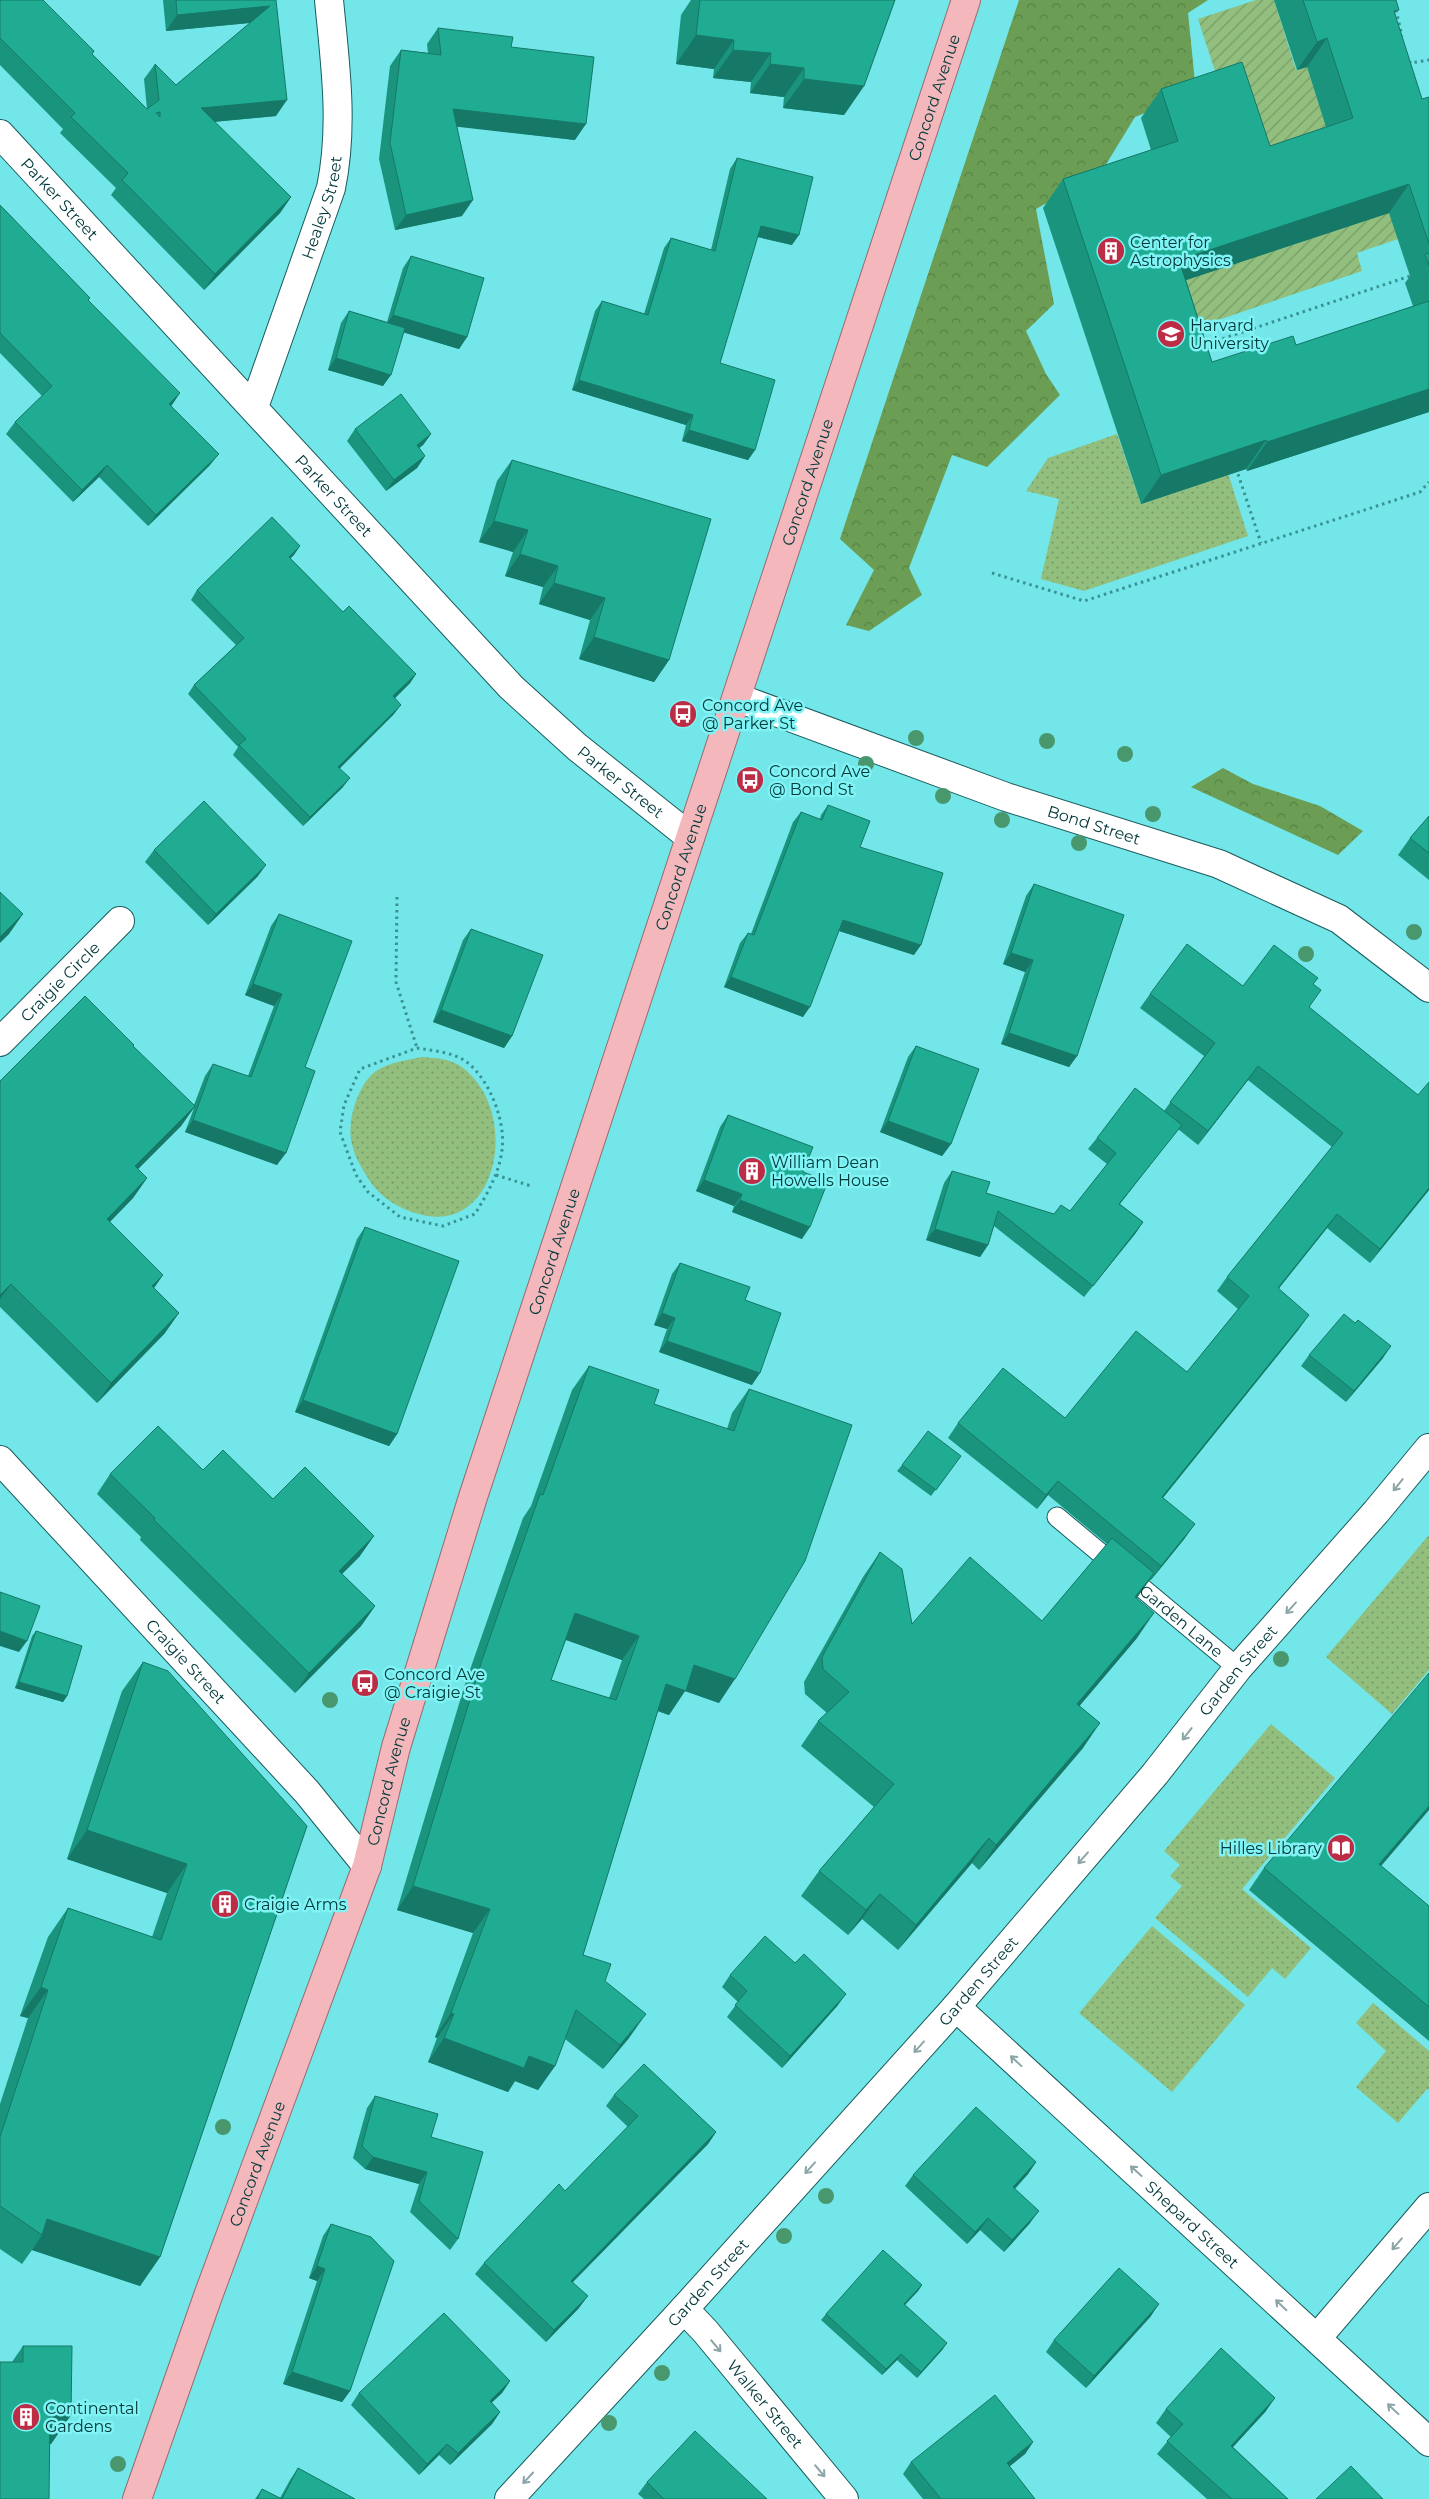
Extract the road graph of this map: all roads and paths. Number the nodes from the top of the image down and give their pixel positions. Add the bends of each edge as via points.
1 (329, 0) edge
2 (966, 0) edge
3 (1396, 9) edge
4 (1405, 45) edge
5 (1408, 54) edge
6 (1429, 60) edge
7 (1410, 64) junction
8 (1406, 68) edge
9 (0, 134) edge
10 (1410, 276) dead end
11 (1198, 347) edge
12 (254, 407) junction
13 (1234, 460) edge
14 (1429, 482) edge
15 (1261, 543) junction
16 (992, 573) dead end
17 (738, 698) junction
18 (690, 837) junction
19 (397, 897) dead end
20 (120, 921) dead end
21 (1429, 988) edge
22 (0, 1042) edge
23 (417, 1048) junction
24 (496, 1175) junction
25 (531, 1186) dead end
26 (1429, 1448) edge
27 (0, 1460) edge
28 (1057, 1517) dead end
29 (1238, 1668) junction
30 (367, 1866) junction
31 (956, 2007) junction
32 (1429, 2207) edge
33 (684, 2309) junction
34 (1317, 2338) junction
35 (1429, 2442) edge
36 (137, 2499) edge
37 (509, 2499) edge
38 (844, 2499) edge

1 - 12 street, Healey Street via 338,94 338,156 331,188
2 - 17 main road, Concord Avenue
3 - 4 path
5 - 7 path
6 - 7 path
7 - 8 path
9 - 12 street, Parker Street
10 - 11 path
12 - 18 street, Parker Street via 511,687 577,747
13 - 15 path
14 - 15 path via 1420,492
15 - 16 path via 1084,601
17 - 18 main road, Concord Avenue
17 - 21 street, Bond Street via 1006,797 1219,864 1339,919
18 - 30 main road, Concord Avenue via 470,1507 396,1747
19 - 23 path via 396,982
20 - 22 street, Craigie Circle
23 - 24 path via 444,1052 468,1063 493,1096 504,1133
23 - 24 path via 360,1068 344,1105 340,1132 356,1175 368,1192 400,1217 443,1226 475,1214
24 - 25 path
26 -> 29 street, Garden Street
27 - 30 street, Craigie Street via 307,1792
28 - 29 lane, Garden Lane
29 -> 31 street, Garden Street via 1155,1774
30 - 36 main road, Concord Avenue via 208,2296
31 -> 33 street, Garden Street
34 -> 31 street, Shepard Street
32 -> 34 street
33 -> 37 street, Garden Street
33 -> 38 street, Walker Street
35 -> 34 street, Shepard Street

